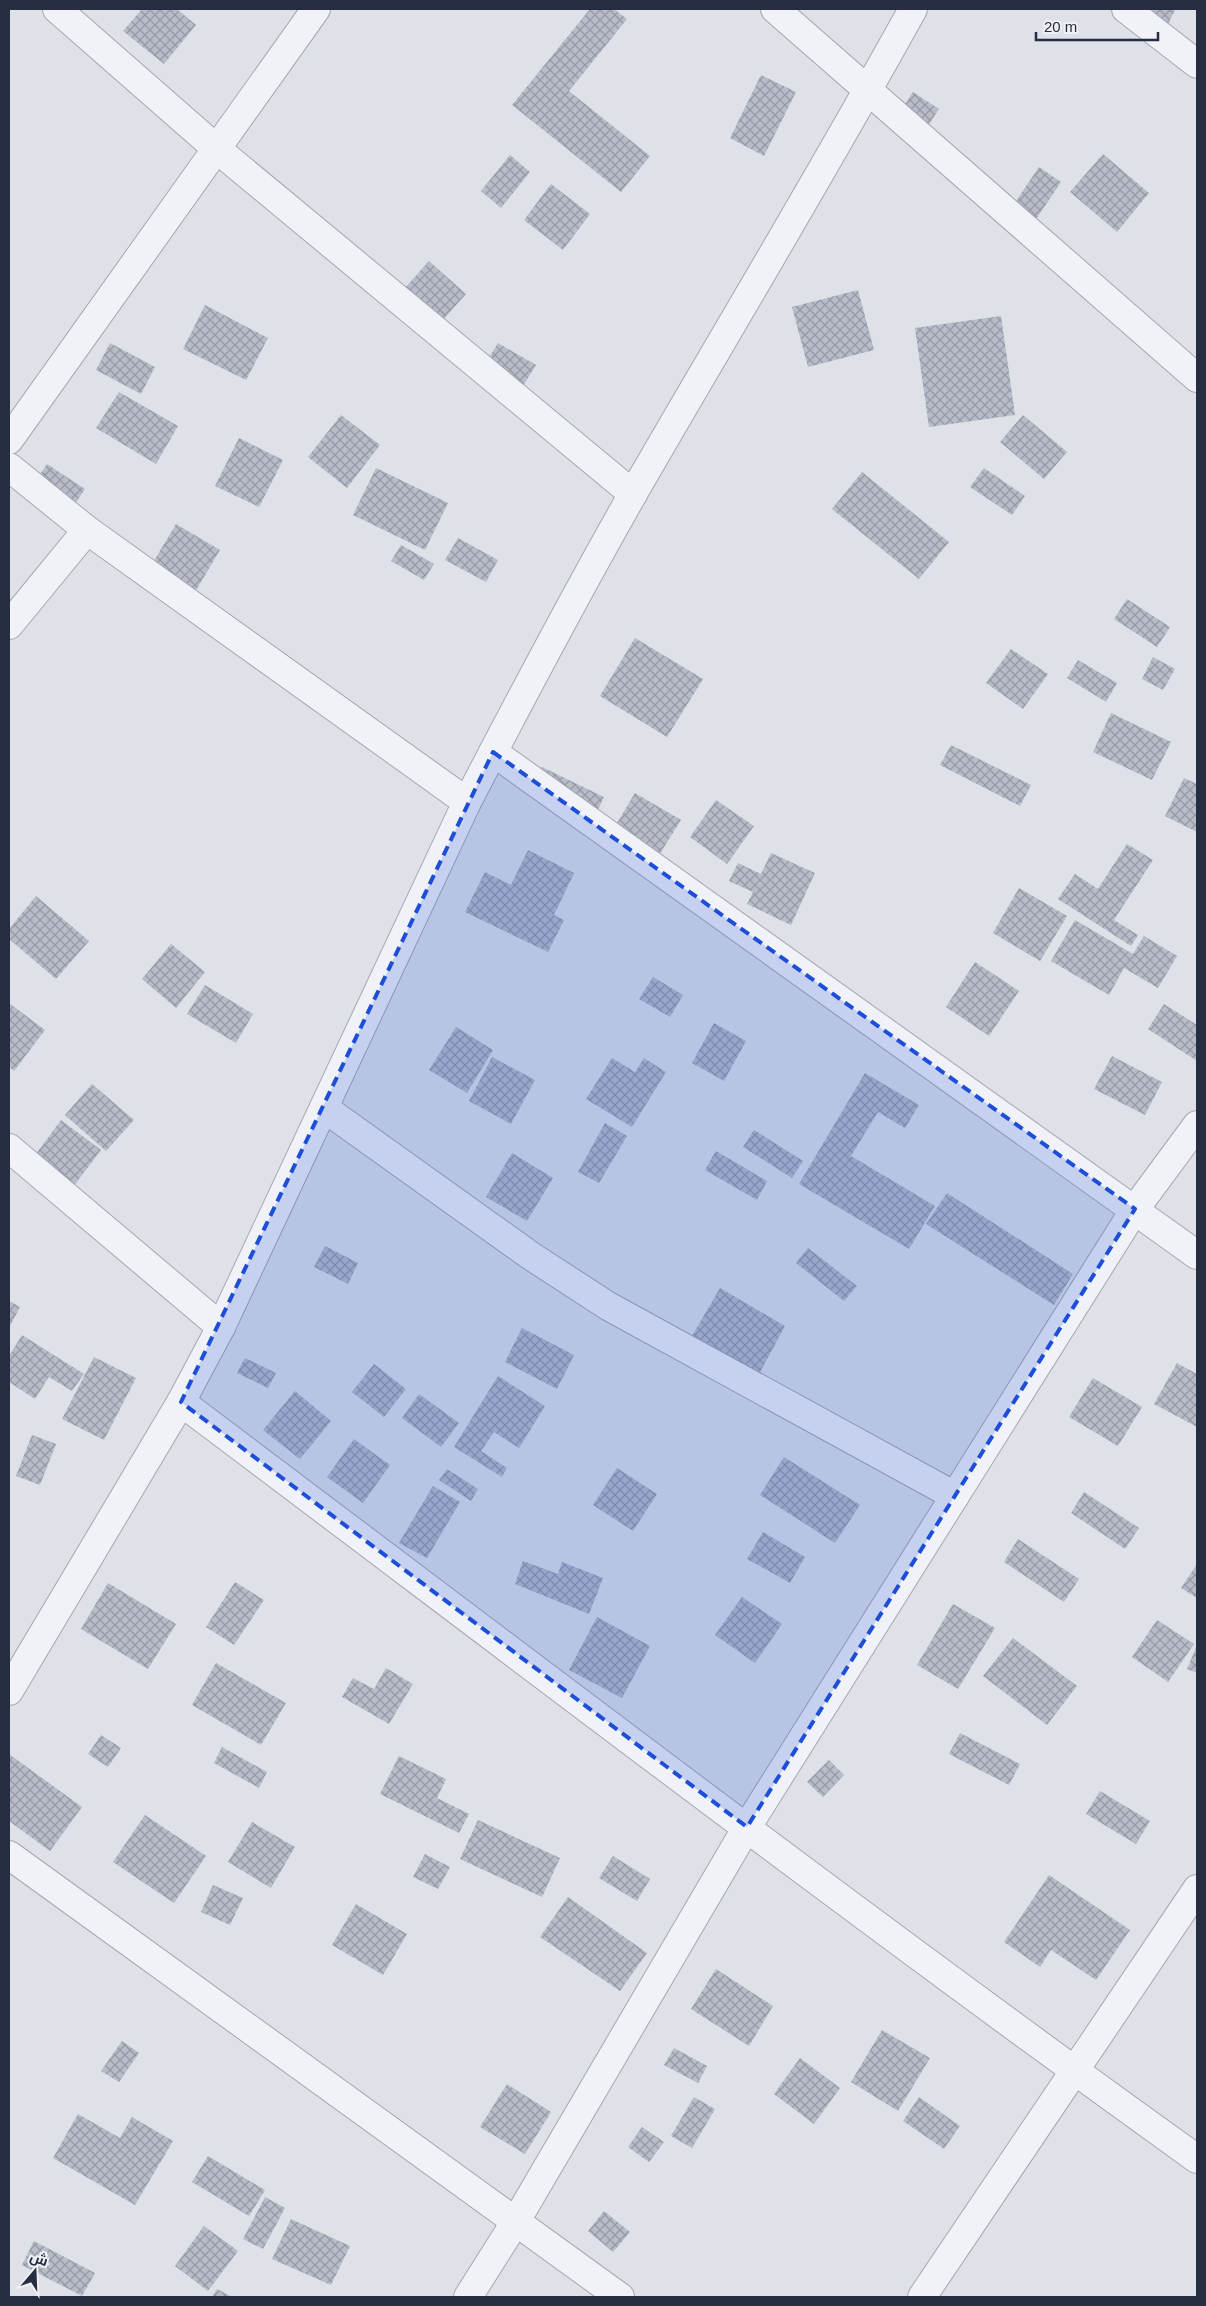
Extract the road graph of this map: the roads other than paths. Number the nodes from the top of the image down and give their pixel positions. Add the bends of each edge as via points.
1 (57, 9) edge
2 (316, 9) edge
3 (775, 9) edge
4 (912, 9) edge
5 (1126, 9) edge
6 (1197, 64) edge
7 (868, 90) junction
8 (218, 150) junction
9 (1197, 378) edge
10 (9, 440) edge
11 (9, 467) edge
12 (633, 494) junction
13 (87, 530) junction
14 (9, 625) edge
15 (493, 752) junction
16 (467, 802) junction
17 (324, 1108) junction
18 (1197, 1125) edge
19 (9, 1148) edge
20 (1135, 1209) junction
21 (1197, 1255) edge
22 (221, 1327) junction
23 (181, 1402) junction
24 (955, 1496) junction
25 (9, 1691) edge
26 (747, 1828) junction
27 (9, 1856) edge
28 (1197, 1889) edge
29 (1074, 2070) junction
30 (1197, 2159) edge
31 (516, 2221) junction
32 (468, 2297) edge
33 (620, 2297) edge
34 (922, 2297) edge

1 - 8 street
2 - 8 street
3 - 7 street
4 - 7 street
5 - 6 street
7 - 9 street
7 - 12 street
8 - 10 street
8 - 12 street
11 - 13 street
12 - 15 street
13 - 14 street
13 - 16 street
15 - 16 street
15 - 20 street
16 - 17 street
17 - 22 street
17 - 24 street via 531,1256 608,1306
18 - 20 street
19 - 22 street
20 - 21 street
20 - 24 street
22 - 23 street
23 - 25 street
23 - 26 street
24 - 26 street
26 - 29 street
26 - 31 street
27 - 31 street
28 - 29 street
29 - 30 street
29 - 34 street
31 - 32 street
31 - 33 street

